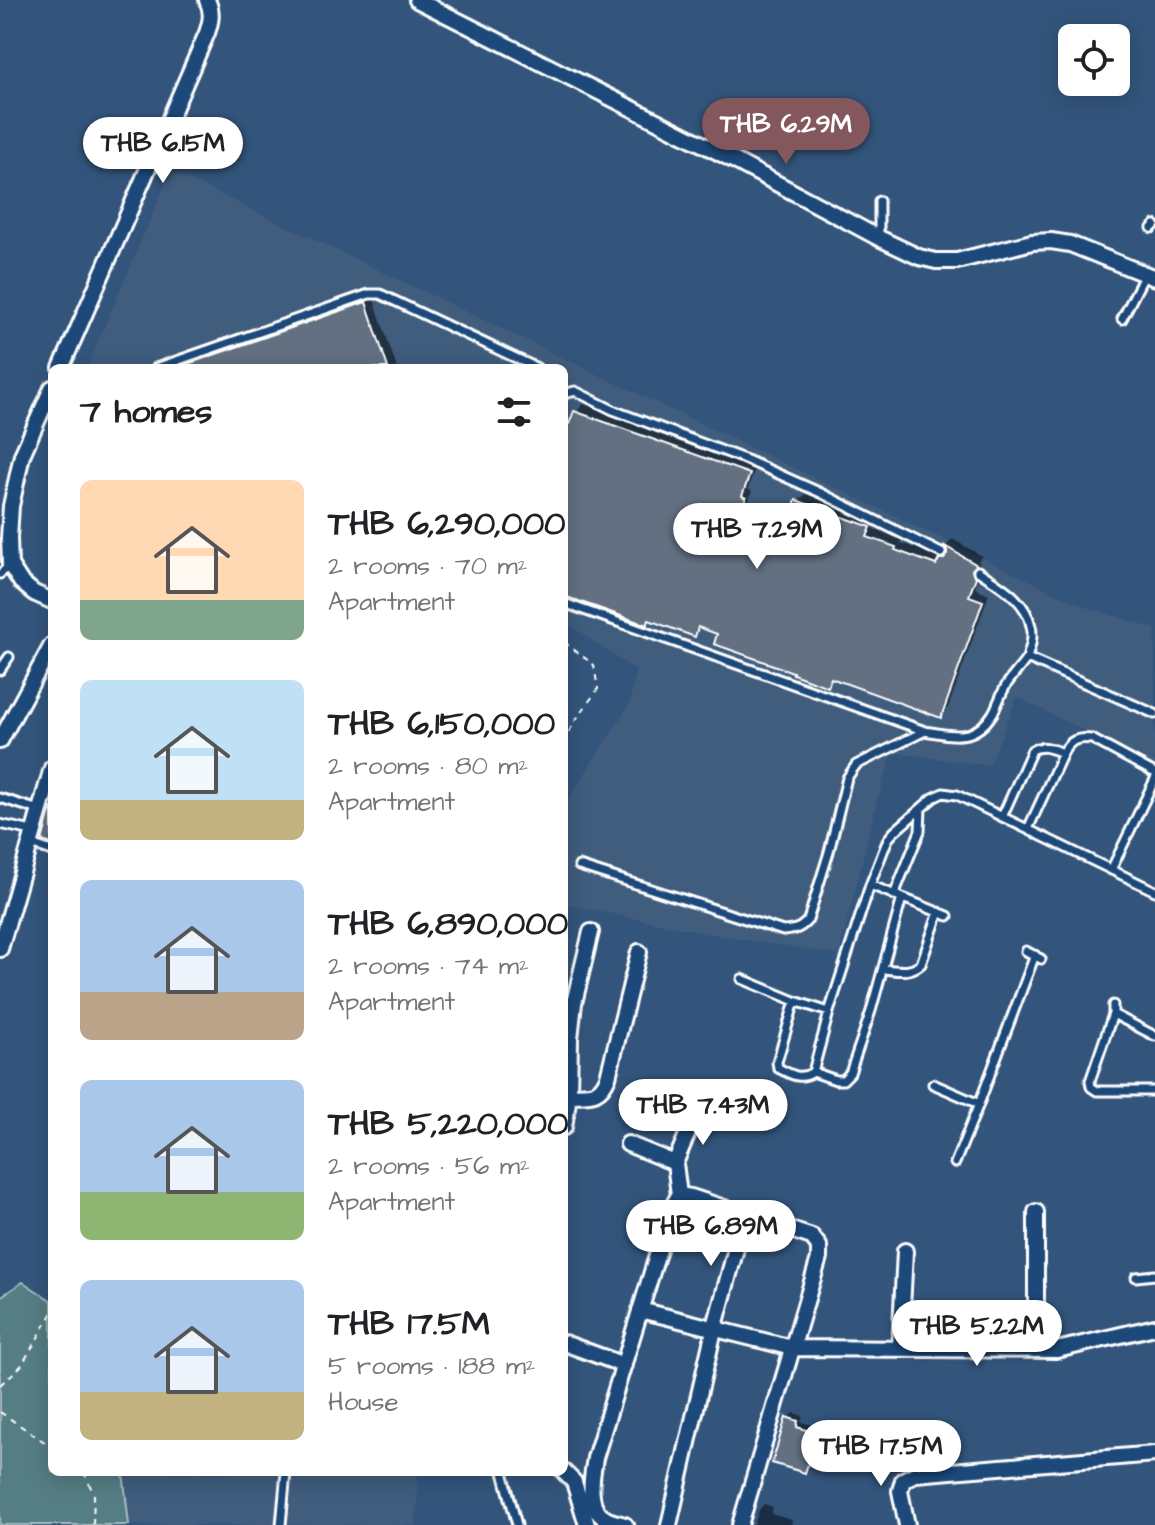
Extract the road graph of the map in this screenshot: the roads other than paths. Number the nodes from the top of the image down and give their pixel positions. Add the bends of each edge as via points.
1 (207, 0) edge
2 (417, 0) edge
3 (879, 201) dead end
4 (879, 238) junction
5 (1150, 276) edge
6 (1122, 319) dead end
7 (63, 364) edge
8 (168, 364) edge
9 (529, 364) edge
10 (568, 387) edge
11 (575, 391) junction
12 (568, 393) edge
13 (48, 397) edge
14 (941, 553) dead end
15 (5, 569) edge
16 (978, 571) dead end
17 (48, 599) edge
18 (568, 604) edge
19 (48, 652) edge
20 (9, 657) dead end
21 (1027, 658) junction
22 (0, 670) edge
23 (1155, 714) edge
24 (925, 731) junction
25 (2, 733) edge
26 (1063, 753) junction
27 (1155, 776) edge
28 (48, 781) edge
29 (0, 798) edge
30 (921, 809) junction
31 (39, 810) junction
32 (1002, 817) junction
33 (0, 824) edge
34 (1028, 829) junction
35 (31, 838) junction
36 (48, 849) edge
37 (579, 866) dead end
38 (1111, 870) junction
39 (870, 885) junction
40 (1155, 891) edge
41 (898, 896) junction
42 (939, 912) junction
43 (948, 916) dead end
44 (591, 932) dead end
45 (0, 949) edge
46 (1026, 951) dead end
47 (639, 952) dead end
48 (883, 969) junction
49 (742, 979) dead end
50 (795, 1001) junction
51 (1113, 1005) dead end
52 (829, 1012) junction
53 (1113, 1014) junction
54 (1155, 1036) edge
55 (813, 1072) junction
56 (933, 1084) dead end
57 (1155, 1091) edge
58 (569, 1095) junction
59 (568, 1101) edge
60 (979, 1104) junction
61 (695, 1116) dead end
62 (628, 1144) dead end
63 (675, 1163) junction
64 (955, 1163) dead end
65 (679, 1195) junction
66 (1036, 1212) dead end
67 (745, 1215) junction
68 (905, 1251) dead end
69 (1155, 1275) edge
70 (1136, 1277) dead end
71 (640, 1310) junction
72 (1155, 1327) edge
73 (714, 1330) junction
74 (568, 1344) edge
75 (792, 1348) junction
76 (900, 1348) junction
77 (1036, 1350) junction
78 (624, 1365) junction
79 (1155, 1454) edge
80 (286, 1476) edge
81 (504, 1476) edge
82 (568, 1476) edge
83 (281, 1525) edge
84 (517, 1525) edge
85 (587, 1525) edge
86 (625, 1525) edge
87 (669, 1525) edge
88 (740, 1525) edge
89 (907, 1525) edge

1 - 7 street via 211,14 203,45
2 - 4 street
3 - 4 lane
4 - 5 street via 936,261 1051,241
5 - 6 lane
8 - 9 lane via 369,294 380,294
10 - 11 lane
11 - 12 lane
11 - 14 lane via 759,465
13 - 15 street via 17,472
15 - 17 street
16 - 21 lane via 1012,593 1023,609 1031,624
18 - 24 lane
19 - 25 street
20 - 22 lane
21 - 23 lane
21 - 24 lane via 993,713 973,734
24 - 37 lane via 856,765 847,778 802,928 783,931
26 - 27 lane via 1074,739 1092,739
26 - 32 lane via 1045,747 1032,750
26 - 34 lane
27 - 38 lane
28 - 31 street
29 - 31 lane
30 - 32 lane via 943,793
30 - 39 lane via 888,839
30 - 41 lane via 920,831
31 - 35 street
32 - 34 lane
33 - 35 lane
34 - 38 lane
35 - 36 lane
35 - 45 street
38 - 40 lane
39 - 41 lane
39 - 52 lane
41 - 42 lane
41 - 48 lane
42 - 43 lane
42 - 48 lane via 921,964 907,971
44 - 58 street via 574,1003
46 - 60 lane via 1038,957
47 - 58 street via 603,1088 596,1094
48 - 55 lane via 850,1073 836,1080
49 - 50 lane
50 - 52 lane
50 - 55 lane via 778,1068 796,1077
51 - 53 lane
52 - 55 lane
53 - 54 lane
53 - 57 lane via 1091,1087
56 - 60 lane
58 - 59 street
60 - 64 lane
61 - 63 street
62 - 63 street
63 - 65 street
65 - 67 street
65 - 71 street
66 - 77 street
67 - 73 street
67 - 75 street via 812,1237 819,1246
68 - 76 street
69 - 70 lane
71 - 73 street
71 - 78 street
72 - 77 street
73 - 75 street
73 - 87 street
74 - 78 street
75 - 76 street
75 - 88 street
76 - 77 street
78 - 86 street via 595,1458 592,1498 605,1519
79 - 89 street via 915,1474 903,1480 900,1491
80 - 83 lane
81 - 84 lane
82 - 85 street

